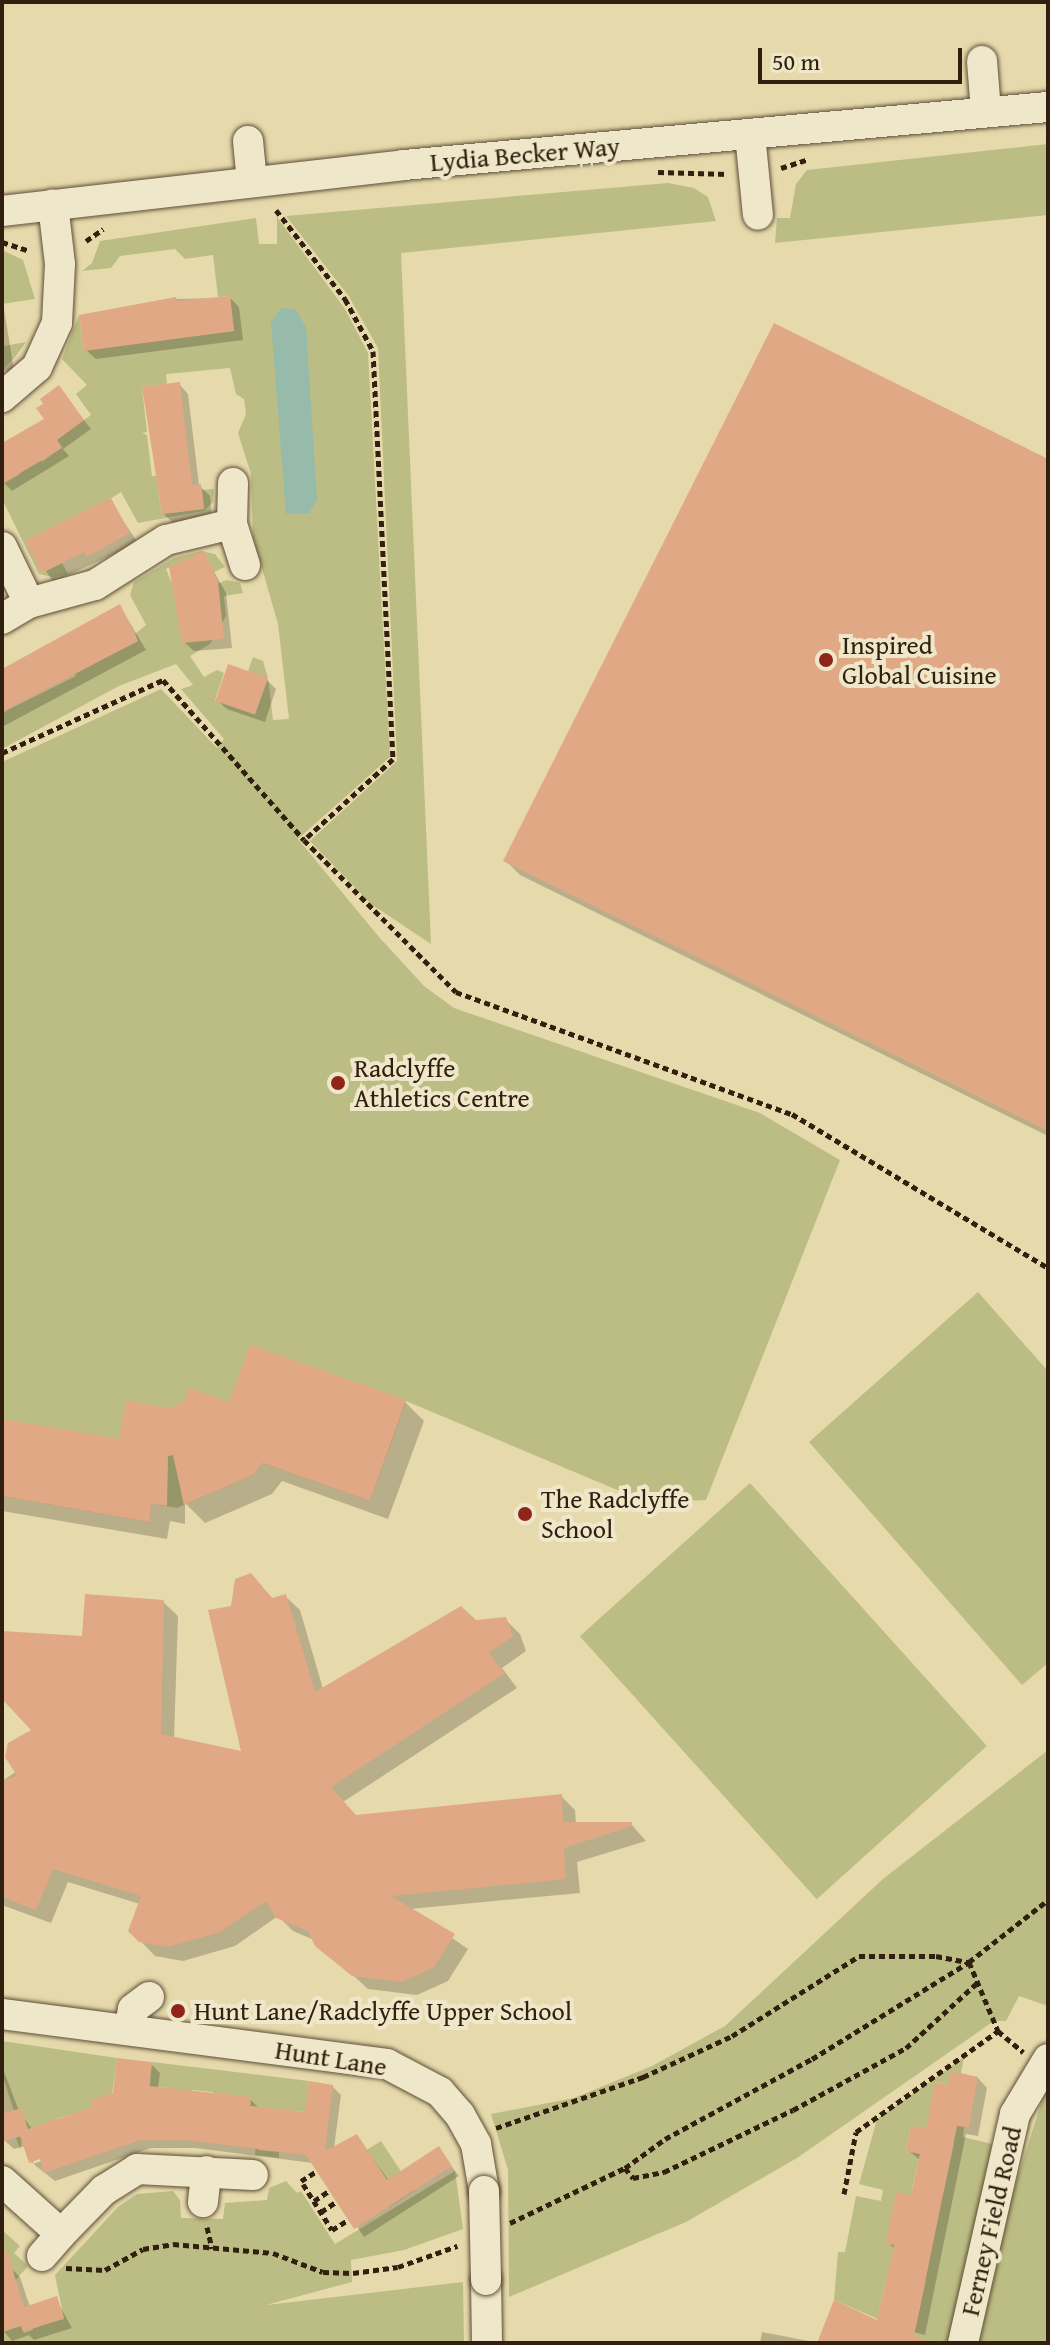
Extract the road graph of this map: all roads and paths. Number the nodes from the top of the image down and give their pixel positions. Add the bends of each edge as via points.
1 (982, 61) dead end
2 (1048, 107) edge
3 (986, 112) junction
4 (750, 134) junction
5 (248, 141) dead end
6 (645, 171) dead end
7 (696, 177) dead end
8 (252, 182) junction
9 (53, 204) junction
10 (292, 208) dead end
11 (276, 210) junction
12 (2, 211) edge
13 (261, 211) dead end
14 (758, 215) dead end
15 (112, 226) dead end
16 (2, 242) edge
17 (85, 244) dead end
18 (27, 251) dead end
19 (2, 397) edge
20 (233, 483) dead end
21 (232, 524) junction
22 (2, 547) edge
23 (245, 565) dead end
24 (29, 603) junction
25 (2, 619) edge
26 (2, 753) edge
27 (304, 840) junction
28 (1048, 1268) edge
29 (1048, 1900) edge
30 (969, 1962) junction
31 (978, 1982) junction
32 (149, 1997) dead end
33 (2, 2014) edge
34 (129, 2030) junction
35 (1048, 2059) edge
36 (485, 2120) dead end
37 (625, 2168) junction
38 (206, 2171) junction
39 (317, 2171) dead end
40 (253, 2175) dead end
41 (2, 2181) edge
42 (329, 2191) dead end
43 (844, 2194) dead end
44 (314, 2201) junction
45 (203, 2202) dead end
46 (336, 2202) dead end
47 (321, 2212) junction
48 (348, 2220) dead end
49 (499, 2228) dead end
50 (471, 2240) dead end
51 (50, 2248) junction
52 (487, 2343) edge
53 (963, 2343) edge

1 - 3 street
2 - 3 street, Lydia Becker Way
3 - 4 street, Lydia Becker Way
4 - 8 street, Lydia Becker Way
4 - 14 street
5 - 8 street
6 - 7 path
8 - 9 street, Lydia Becker Way
9 - 12 street, Lydia Becker Way
9 - 19 street via 60,264 57,323 37,367
10 - 11 path
11 - 13 path
11 - 27 path via 345,299 373,351 393,759
15 - 17 path via 91,234
16 - 18 path
20 - 21 street
21 - 23 street
21 - 24 street via 166,540 82,591
22 - 24 street
24 - 25 street
26 - 27 path via 163,680
27 - 28 path via 456,992 792,1114
29 - 30 path
30 - 31 path
30 - 36 path via 936,1956 859,1956 732,2036 643,2077 490,2130
30 - 37 path via 812,2059 665,2139
31 - 37 path via 906,2048 793,2110 664,2172 633,2178
31 - 43 path via 998,2031 856,2132
32 - 34 street via 133,2009
33 - 34 street, Hunt Lane
34 - 52 street, Hunt Lane, bridge via 387,2064 440,2092 469,2129 481,2161
35 - 53 street, Ferney Field Road via 1015,2114
37 - 49 path
38 - 40 street
38 - 45 street
38 - 51 street via 168,2167 125,2173
39 - 44 path via 302,2182
41 - 51 street
42 - 44 path
44 - 47 path
46 - 47 path
47 - 48 path via 332,2230
50 - 51 path via 398,2267 353,2273 323,2272 273,2253 173,2244 143,2249 88,2272 70,2270

